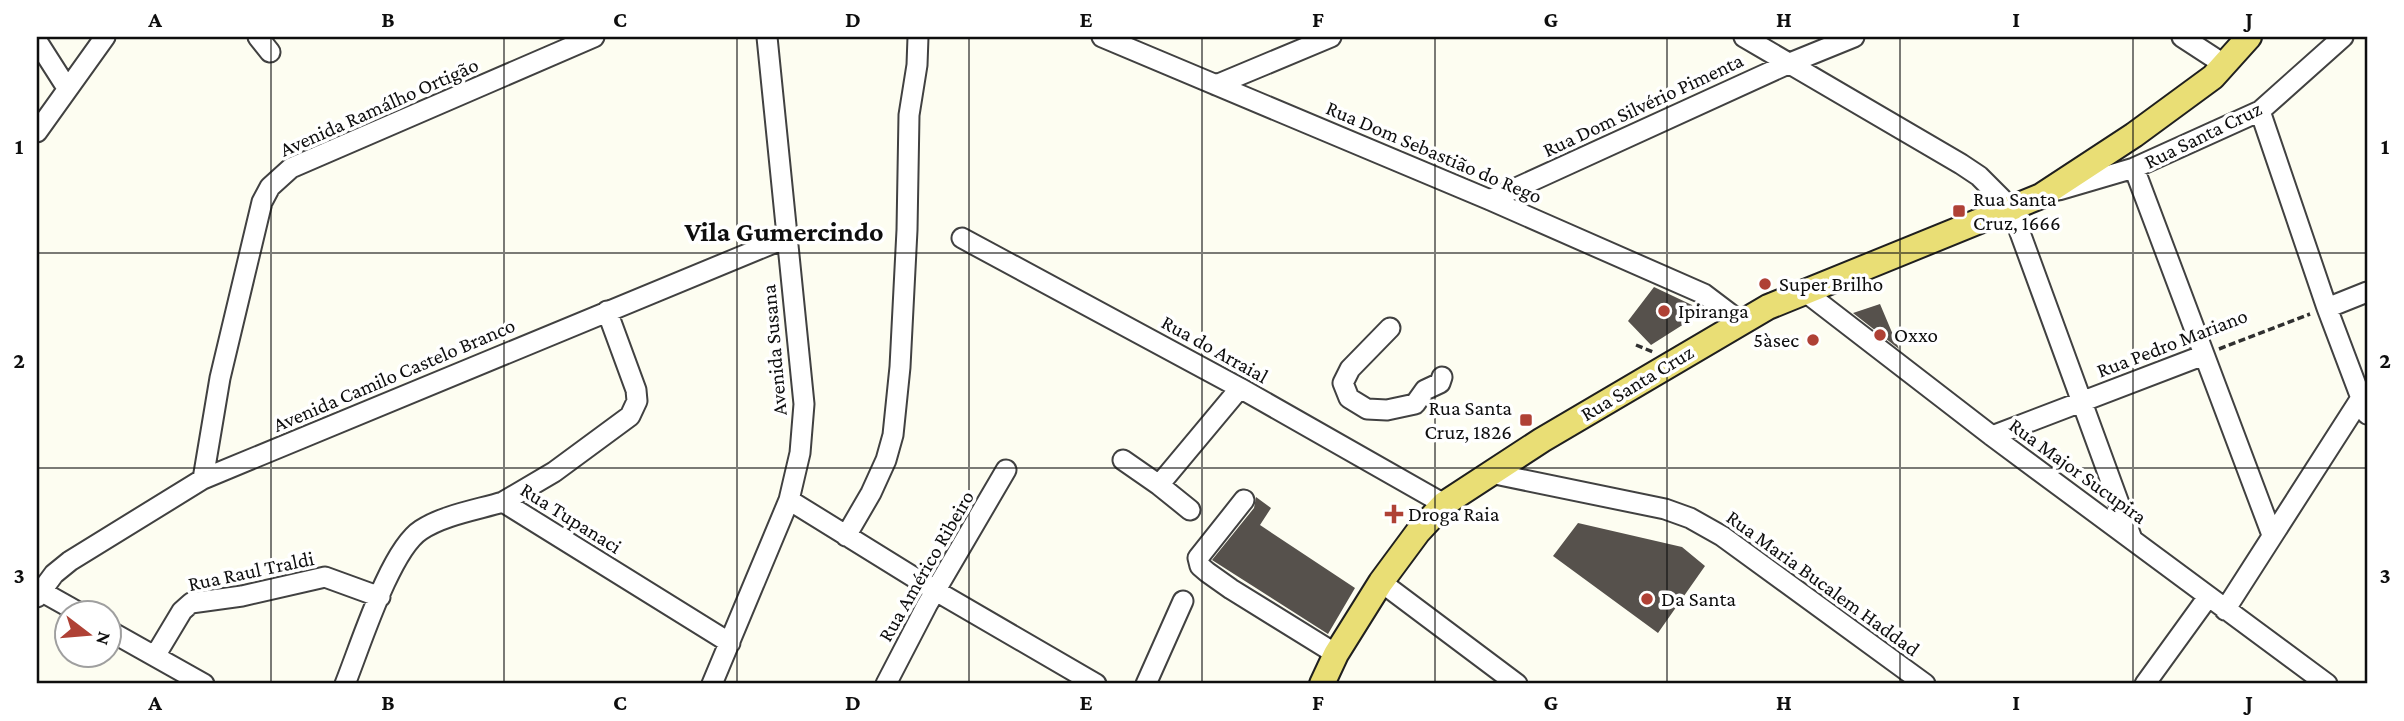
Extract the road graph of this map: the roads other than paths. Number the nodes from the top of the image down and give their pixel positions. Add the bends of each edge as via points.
1 (105, 37) edge
2 (594, 37) edge
3 (767, 37) edge
4 (918, 37) edge
5 (1102, 37) edge
6 (1331, 37) edge
7 (1744, 37) edge
8 (1854, 37) edge
9 (2182, 37) edge
10 (2343, 37) edge
11 (37, 41) edge
12 (2245, 41) edge
13 (1790, 63) junction
14 (2225, 65) junction
15 (1216, 85) junction
16 (67, 88) junction
17 (2260, 111) junction
18 (37, 132) edge
19 (2134, 168) junction
20 (2041, 196) junction
21 (1490, 200) junction
22 (2011, 208) junction
23 (786, 238) junction
24 (962, 238) dead end
25 (1804, 291) junction
26 (2367, 292) edge
27 (2327, 308) junction
28 (607, 312) junction
29 (1741, 322) junction
30 (1390, 328) dead end
31 (2204, 355) junction
32 (1442, 377) dead end
33 (1240, 388) junction
34 (2082, 402) junction
35 (2364, 406) edge
36 (1992, 436) junction
37 (1123, 460) dead end
38 (1006, 470) dead end
39 (1490, 473) junction
40 (203, 479) junction
41 (1159, 485) junction
42 (789, 500) junction
43 (1244, 500) dead end
44 (503, 502) junction
45 (1444, 504) junction
46 (1190, 510) dead end
47 (2272, 535) junction
48 (846, 536) junction
49 (2133, 539) junction
50 (1381, 582) junction
51 (936, 591) junction
52 (38, 592) edge
53 (380, 597) junction
54 (2208, 597) junction
55 (1183, 601) dead end
56 (2225, 610) junction
57 (122, 638) edge
58 (730, 643) junction
59 (1336, 654) junction
60 (155, 656) junction
61 (1493, 676) edge
62 (204, 684) edge
63 (345, 684) edge
64 (712, 684) edge
65 (886, 684) edge
66 (1096, 684) edge
67 (1146, 684) edge
68 (1322, 684) edge
69 (1517, 684) edge
70 (1925, 684) edge
71 (2145, 684) edge
72 (2327, 684) edge

1 - 16 street
2 - 40 street, Avenida Ramálho Ortigão via 280,175 262,202 220,379
3 - 23 street, Avenida Susana
4 - 48 street via 909,115 907,230 893,435 871,493
5 - 15 street, Rua Dom Sebastião do Rego
6 - 15 street
7 - 13 street
8 - 13 street, Rua Dom Silvério Pimenta
9 - 14 street
10 - 17 street, Rua Santa Cruz
11 - 16 street
12 - 14 main road, Rua Santa Cruz
13 - 21 street, Rua Dom Silvério Pimenta
13 - 22 street via 1961,164
14 - 20 main road, Rua Santa Cruz via 2134,135
15 - 21 street, Rua Dom Sebastião do Rego
16 - 18 street
17 - 19 street, Rua Santa Cruz
17 - 27 street
19 - 20 street, Rua Santa Cruz
19 - 31 street
20 - 22 main road, Rua Santa Cruz
21 - 29 street, Rua Dom Sebastião do Rego via 1704,295
22 - 25 main road, Rua Santa Cruz
22 - 34 street
23 - 28 street, Avenida Camilo Castelo Branco
23 - 42 street, Avenida Susana via 804,404 800,453
24 - 33 street, Rua do Arraial
25 - 29 main road, Rua Santa Cruz
25 - 36 street, Rua Major Sucupira
26 - 27 street
27 - 35 street
28 - 40 street, Avenida Camilo Castelo Branco
28 - 44 street via 636,390 629,416 554,472
29 - 39 main road, Rua Santa Cruz
30 - 32 street via 1350,369 1343,383 1349,398 1367,409 1407,406 1415,404
31 - 34 street, Rua Pedro Mariano
31 - 47 street
33 - 41 street
33 - 45 street, Rua do Arraial
34 - 36 street, Rua Pedro Mariano
34 - 49 street
35 - 47 street
36 - 49 street, Rua Major Sucupira
37 - 41 street
38 - 51 street, Rua Américo Ribeiro
39 - 45 main road, Rua Santa Cruz
39 - 70 street, Rua Maria Bucalem Haddad via 1690,518 1722,536
40 - 52 street, Avenida Camilo Castelo Branco via 70,561
41 - 46 street
42 - 48 street
42 - 58 street, Avenida Susana
43 - 59 street via 1198,558 1200,566
44 - 53 street, Rua Tupanaci via 419,531 393,565
44 - 58 street, Rua Tupanaci
45 - 50 main road, Rua Santa Cruz
47 - 56 street
48 - 51 street
49 - 54 street, Rua Major Sucupira
50 - 59 main road, Rua Santa Cruz
50 - 61 street
51 - 65 street, Rua Américo Ribeiro
51 - 66 street
53 - 60 street, Rua Raul Traldi via 325,577 191,603
53 - 63 street, Rua Tupanaci
54 - 56 street, Rua Major Sucupira
54 - 71 street
55 - 67 street
56 - 72 street, Rua Major Sucupira
57 - 60 street
58 - 64 street, Avenida Susana
59 - 68 main road, Rua Santa Cruz
60 - 62 street
61 - 69 street

